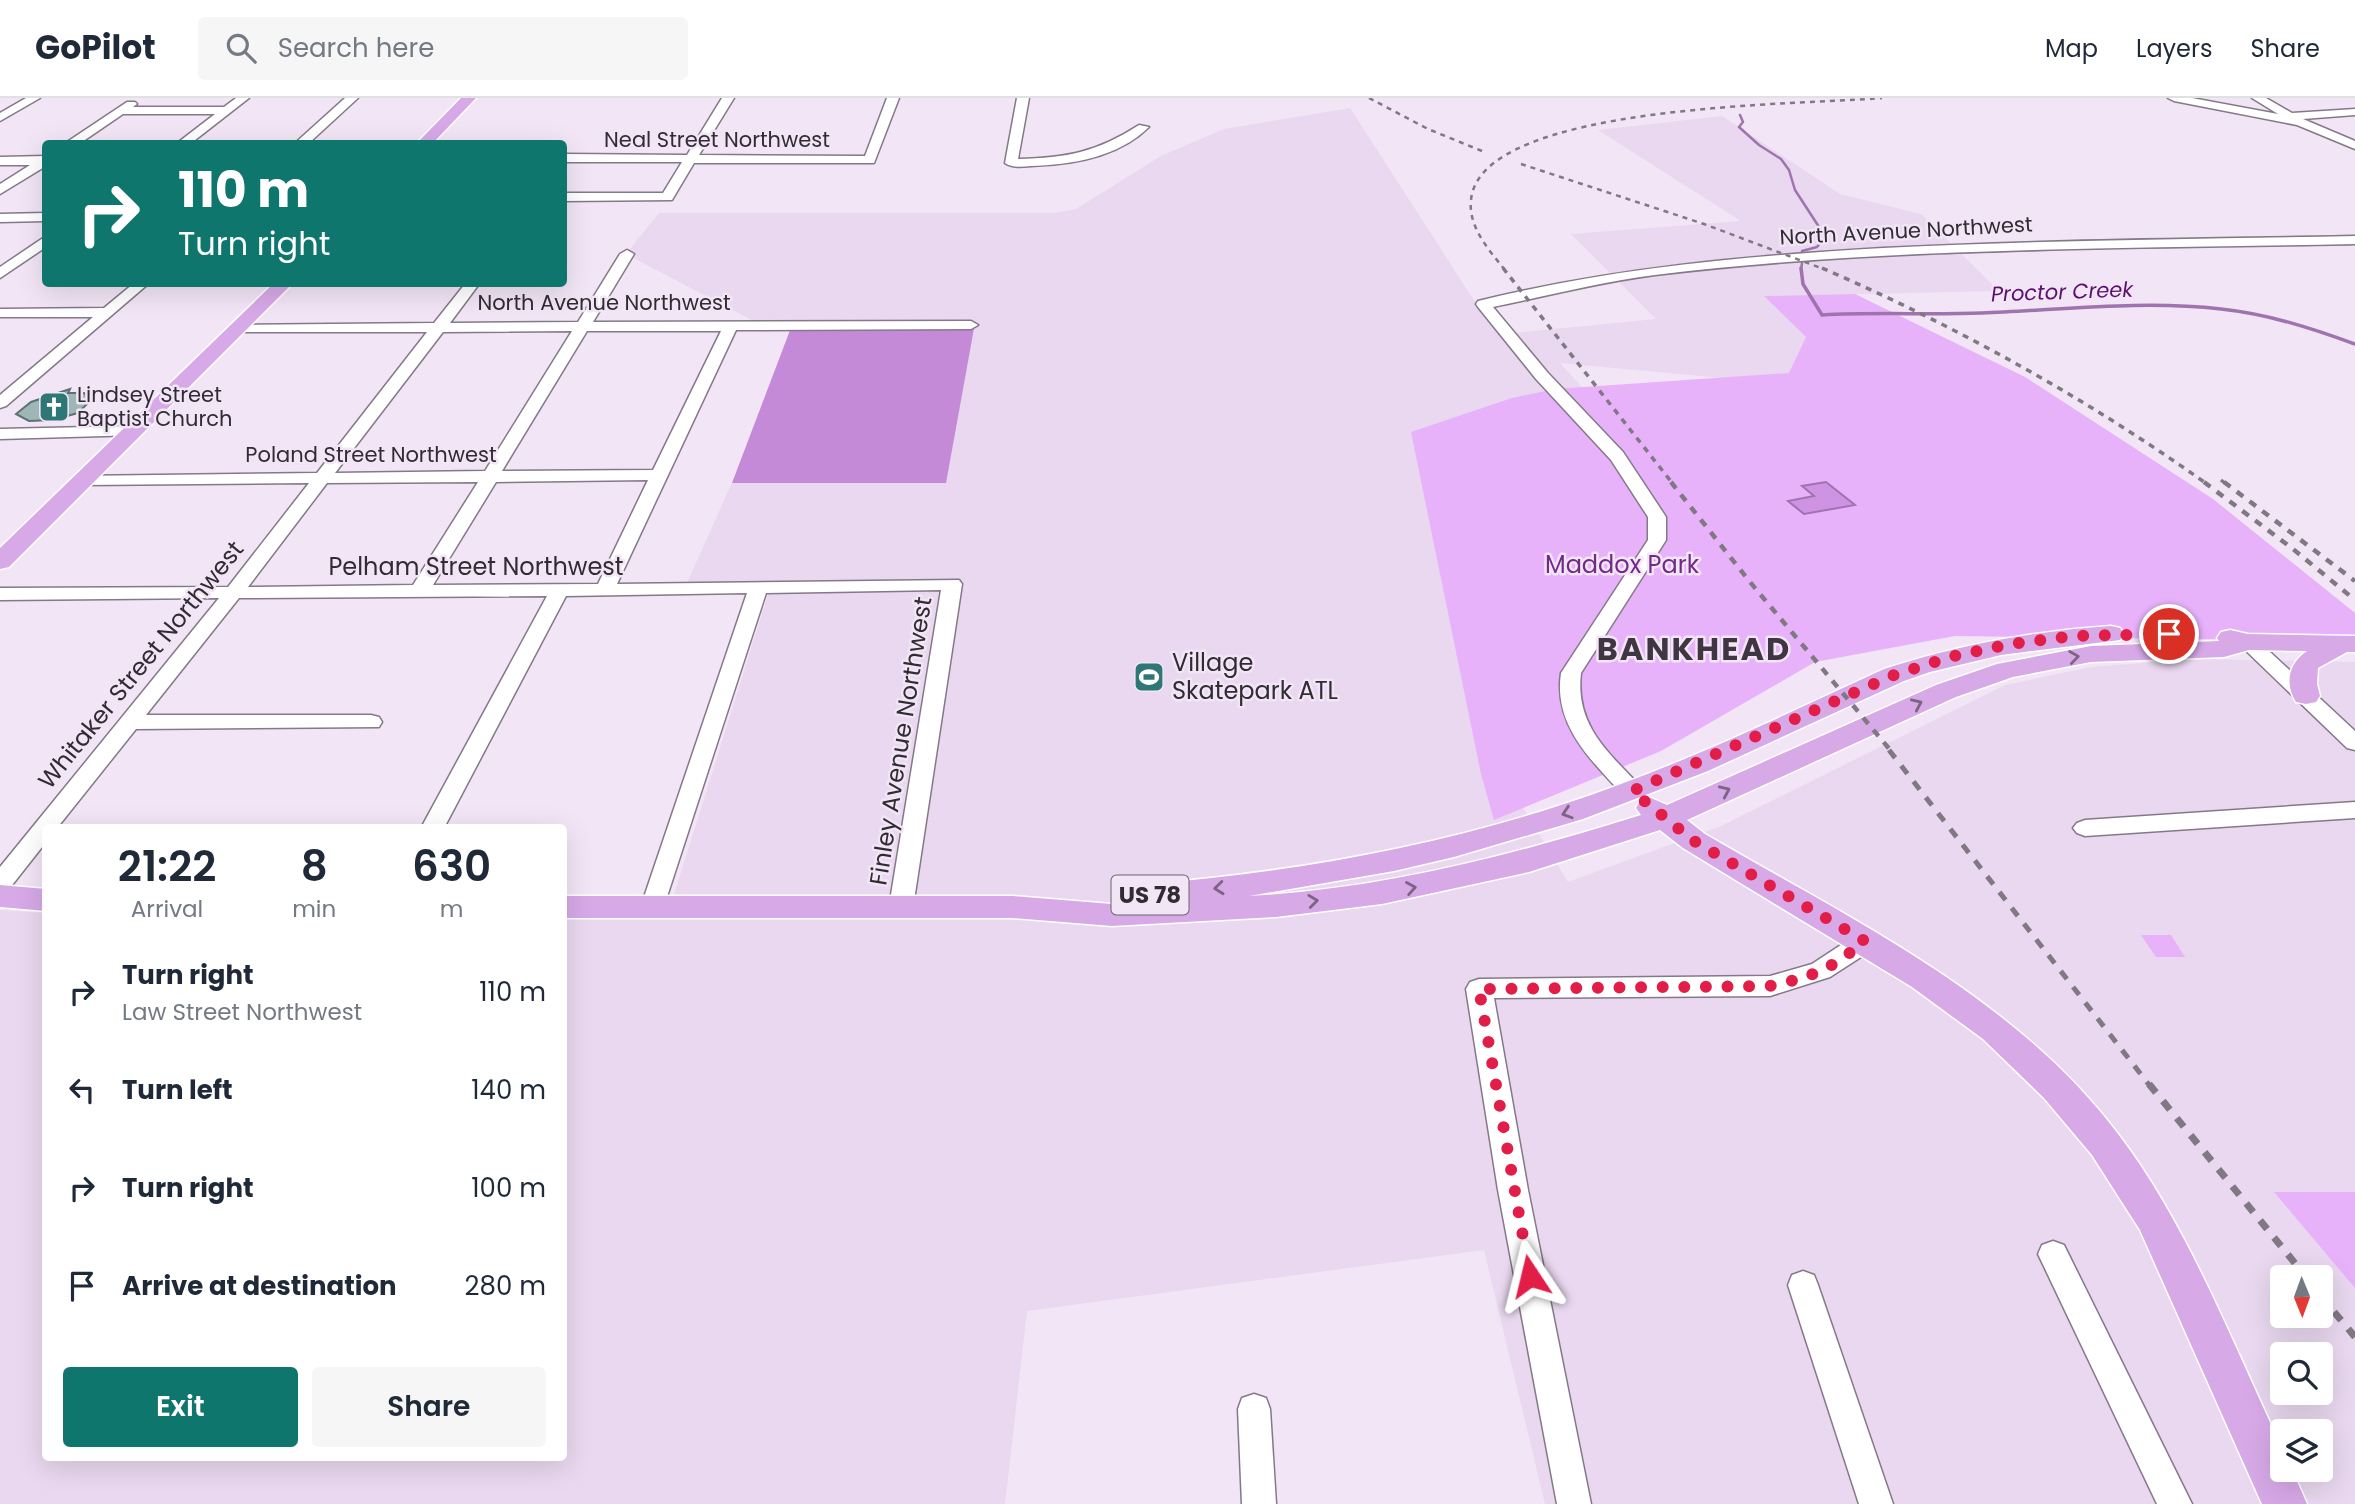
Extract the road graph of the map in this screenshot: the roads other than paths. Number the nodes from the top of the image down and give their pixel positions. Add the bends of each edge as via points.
1 (34, 98) edge
2 (140, 98) edge
3 (243, 98) edge
4 (352, 98) edge
5 (469, 98) edge
6 (728, 98) edge
7 (893, 98) edge
8 (1023, 98) edge
9 (2174, 98) edge
10 (2258, 98) edge
11 (2213, 102) edge
12 (227, 110) junction
13 (120, 111) junction
14 (2355, 112) edge
15 (0, 118) edge
16 (2295, 119) junction
17 (1143, 127) dead end
18 (77, 140) edge
19 (187, 140) edge
20 (305, 140) edge
21 (427, 140) edge
22 (2355, 145) edge
23 (567, 158) edge
24 (690, 159) junction
25 (0, 161) edge
26 (42, 161) edge
27 (42, 163) edge
28 (0, 190) edge
29 (567, 197) edge
30 (0, 218) edge
31 (42, 218) edge
32 (2353, 241) edge
33 (42, 243) edge
34 (627, 254) dead end
35 (0, 274) edge
36 (137, 287) edge
37 (280, 287) edge
38 (470, 287) edge
39 (108, 312) junction
40 (0, 313) edge
41 (584, 325) junction
42 (731, 325) junction
43 (438, 326) junction
44 (971, 326) dead end
45 (238, 328) junction
46 (0, 403) edge
47 (133, 431) junction
48 (0, 434) edge
49 (660, 475) junction
50 (492, 477) junction
51 (321, 478) junction
52 (83, 480) junction
53 (0, 562) edge
54 (952, 584) joint
55 (758, 588) junction
56 (606, 590) junction
57 (559, 591) junction
58 (234, 592) junction
59 (419, 592) junction
60 (0, 594) edge
61 (2248, 642) junction
62 (2348, 644) edge
63 (2306, 696) junction
64 (129, 722) junction
65 (371, 722) dead end
66 (2355, 743) edge
67 (1632, 791) junction
68 (2355, 810) edge
69 (1663, 819) junction
70 (47, 824) edge
71 (434, 824) edge
72 (2085, 828) dead end
73 (42, 831) edge
74 (0, 883) edge
75 (1354, 883) junction
76 (0, 896) edge
77 (42, 900) edge
78 (567, 906) edge
79 (653, 906) junction
80 (901, 907) junction
81 (1865, 941) junction
82 (2053, 1254) dead end
83 (1803, 1285) dead end
84 (1254, 1409) dead end
85 (1259, 1502) edge
86 (1574, 1504) edge
87 (1876, 1504) edge
88 (2175, 1504) edge
89 (2285, 1504) edge

1 - 15 street
2 - 13 street
3 - 12 street
4 - 20 street
5 - 21 main road
6 - 24 street
7 - 24 street, Neal Street Northwest via 870,159
8 - 17 street via 1010,163 1092,155 1116,146
9 - 11 street
10 - 16 street
11 - 16 street
12 - 13 street
12 - 19 street
13 - 18 street
14 - 16 street
16 - 22 street
23 - 24 street, Neal Street Northwest
24 - 29 street via 667,197
25 - 26 street
27 - 28 street
30 - 31 street
32 - 67 street, North Avenue Northwest via 1919,251 1710,265 1606,279 1483,304 1617,456 1657,517 1657,540 1568,684 1575,721
33 - 35 street
34 - 41 street
36 - 39 street
37 - 45 main road
38 - 43 street, Whitaker Street Northwest
39 - 40 street
39 - 46 street
41 - 42 street, North Avenue Northwest
41 - 43 street, North Avenue Northwest
41 - 50 street
42 - 44 street, North Avenue Northwest
42 - 49 street
43 - 45 street, North Avenue Northwest
43 - 51 street, Whitaker Street Northwest
45 - 47 main road
47 - 48 street
47 - 52 main road
49 - 50 street, Poland Street Northwest
49 - 56 street
50 - 51 street, Poland Street Northwest
50 - 59 street
51 - 52 street, Poland Street Northwest
51 - 58 street, Whitaker Street Northwest
52 - 53 main road
54 - 55 street, Pelham Street Northwest
54 - 80 street, Finley Avenue Northwest
55 - 56 street, Pelham Street Northwest
55 - 79 street
56 - 57 street, Pelham Street Northwest
57 - 59 street, Pelham Street Northwest
57 - 71 street
58 - 59 street, Pelham Street Northwest
58 - 60 street, Pelham Street Northwest
58 - 64 street, Whitaker Street Northwest
61 - 62 main road, US 78
61 - 63 street
61 - 67 main road, US 78 via 2209,634 2111,634 2011,644 1954,656 1894,675
69 -> 61 main road, US 78 via 1946,691 2007,670 2091,654 2224,649
62 - 63 main road via 2312,659 2303,669 2300,679
63 - 66 street
64 - 65 street
64 - 70 street, Whitaker Street Northwest
67 - 69 main road
67 -> 75 main road, US 78
68 - 72 street
75 -> 69 main road, US 78 via 1407,888 1501,868
69 - 81 main road
73 - 74 street, Whitaker Street Northwest
75 - 80 main road, US 78 via 1112,915 1013,907
76 - 77 main road
78 - 79 main road, US 78
79 - 80 main road, US 78
81 - 86 street via 1836,964 1808,978 1770,986 1479,989
81 - 89 main road via 1995,1030 2057,1088 2105,1144 2175,1261
82 - 88 street
83 - 87 street
84 - 85 street

